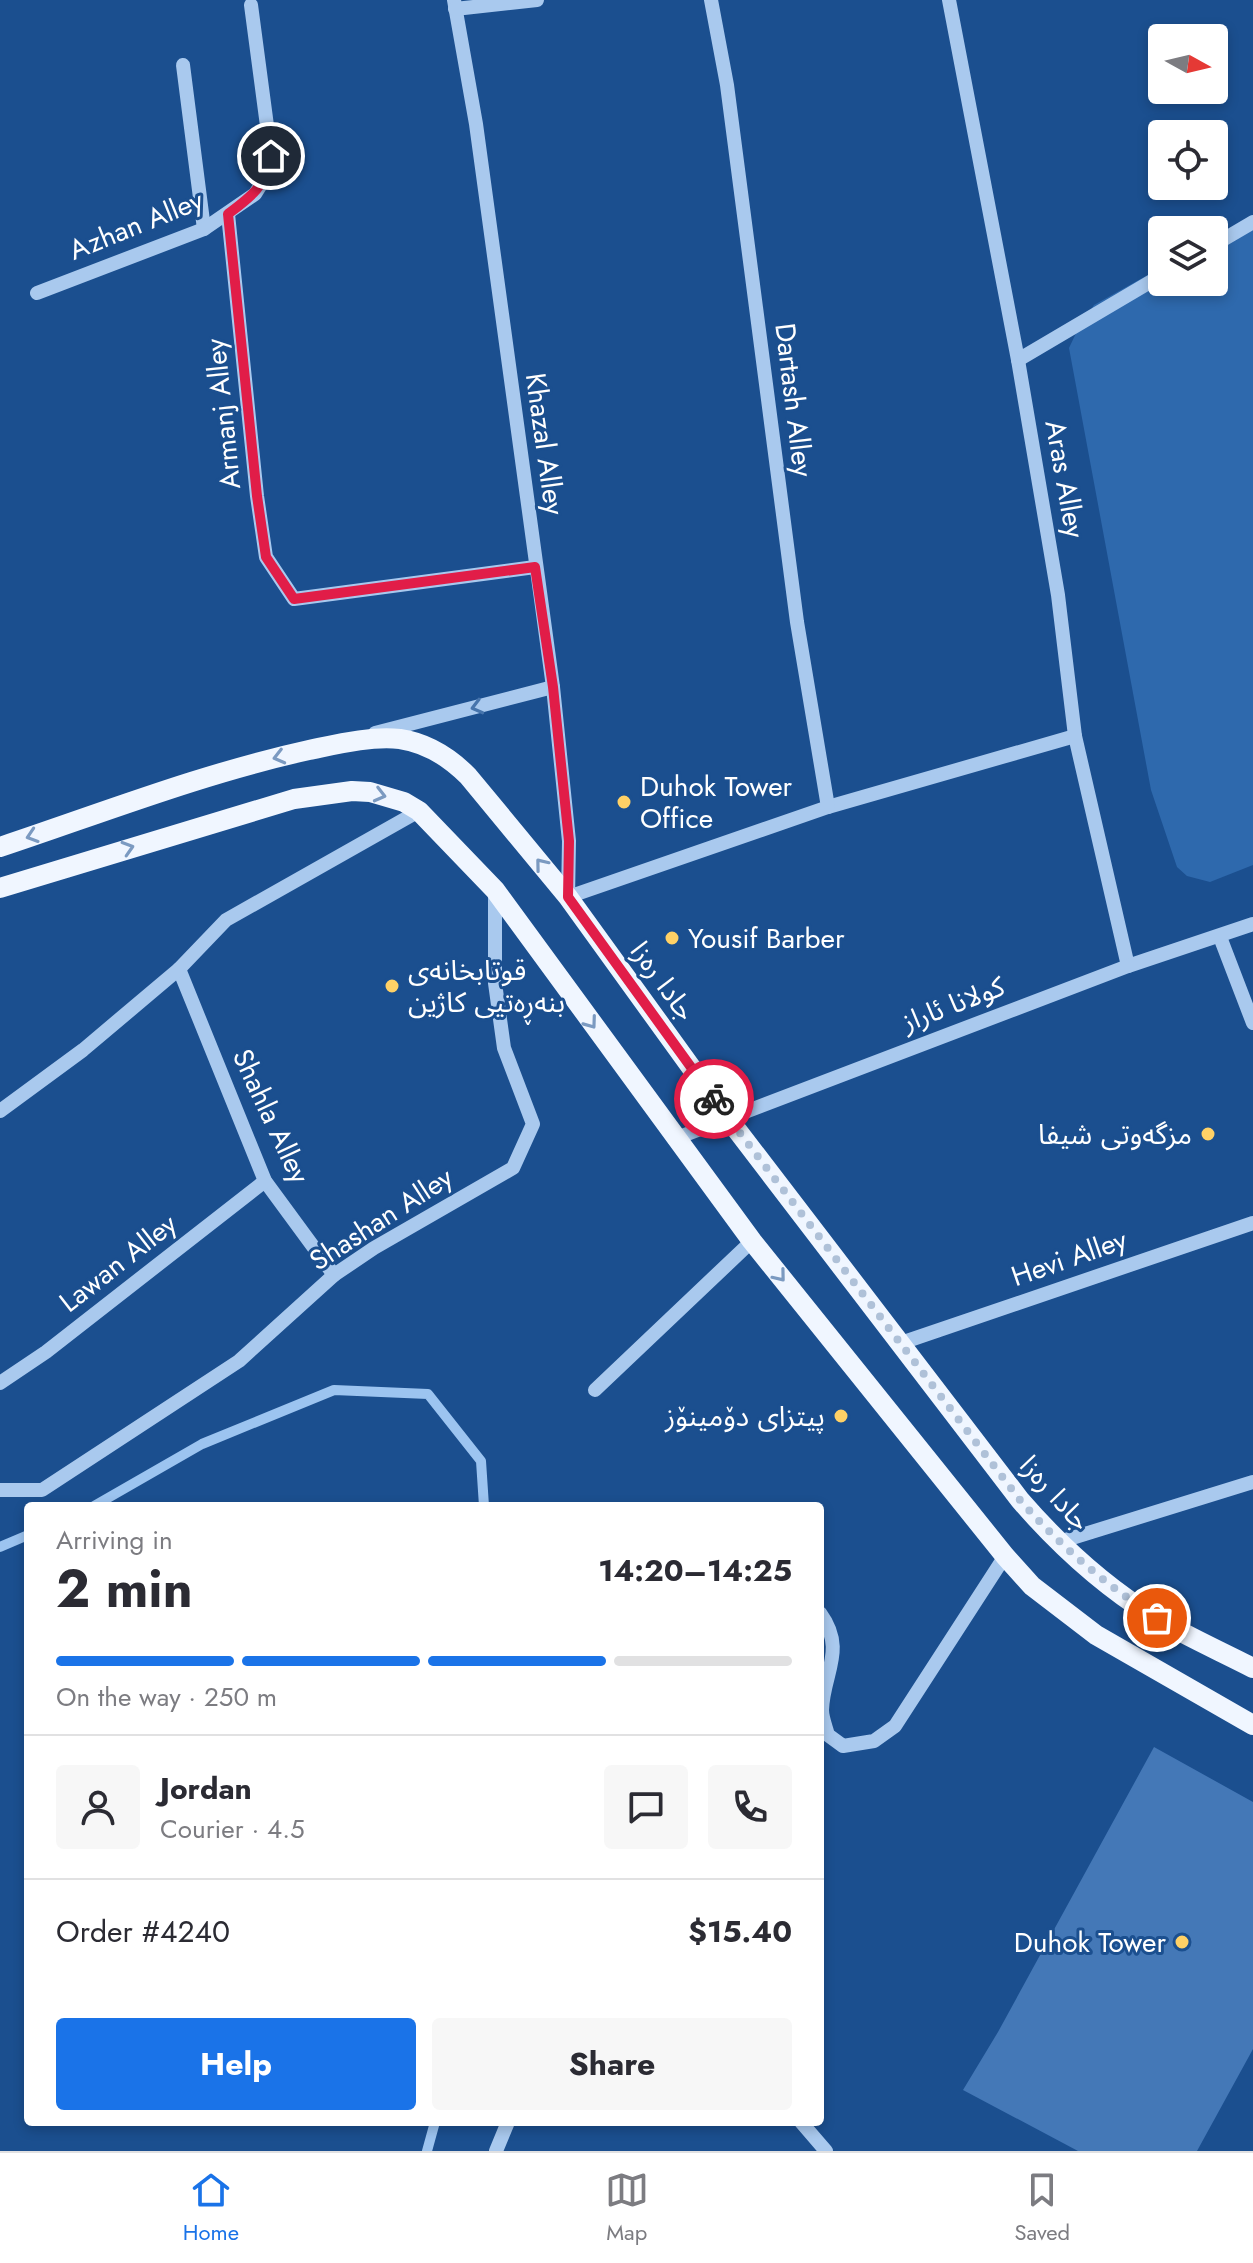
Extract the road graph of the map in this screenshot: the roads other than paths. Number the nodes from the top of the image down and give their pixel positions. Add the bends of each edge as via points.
1 (537, 0) edge
2 (711, 0) edge
3 (949, 0) edge
4 (251, 5) dead end
5 (454, 5) edge
6 (183, 65) dead end
7 (228, 214) junction
8 (1253, 222) edge
9 (204, 229) junction
10 (1228, 237) edge
11 (1148, 283) edge
12 (37, 293) dead end
13 (1018, 360) junction
14 (535, 567) junction
15 (553, 687) junction
16 (1075, 736) junction
17 (321, 747) junction
18 (828, 807) junction
19 (419, 811) junction
20 (0, 847) edge
21 (0, 888) edge
22 (495, 890) junction
23 (568, 897) junction
24 (1253, 924) edge
25 (1220, 937) junction
26 (1128, 966) junction
27 (179, 969) junction
28 (1253, 1023) edge
29 (0, 1111) edge
30 (727, 1117) junction
31 (674, 1139) junction
32 (265, 1181) junction
33 (1253, 1223) edge
34 (752, 1241) junction
35 (334, 1275) junction
36 (901, 1343) junction
37 (0, 1383) edge
38 (595, 1390) dead end
39 (1253, 1482) edge
40 (0, 1490) edge
41 (1059, 1542) junction
42 (1005, 1556) junction
43 (824, 1618) edge
44 (1253, 1668) edge
45 (824, 1704) edge
46 (824, 1720) edge
47 (1253, 1725) edge
48 (506, 2126) edge
49 (804, 2126) edge
50 (496, 2151) edge
51 (826, 2151) edge

1 - 5 street
2 - 18 street, Dartash Alley via 727,85 797,622
3 - 13 street, Aras Alley
4 - 7 street, Azhan Alley via 271,156 255,194
5 - 14 street, Khazal Alley via 476,124
6 - 9 street
7 - 9 street, Azhan Alley
7 - 14 street, Armanj Alley via 266,557 294,599
8 - 10 street
9 - 12 street, Azhan Alley
11 - 13 street
13 - 16 street, Aras Alley via 1058,595
14 - 15 street, Khazal Alley
15 -> 17 street
15 - 23 street, Khazal Alley via 569,841
16 - 18 street
16 - 26 street, Aras Alley
17 -> 20 main road, جادا ره‌زا via 224,772
23 -> 17 main road, جادا ره‌زا via 468,776 437,751 381,739
18 - 23 street
21 -> 19 main road via 294,799 370,792
19 - 22 main road
19 - 27 street via 226,920
22 -> 31 main road
22 - 35 street, Shashan Alley via 495,983 504,1048 533,1124 513,1168
23 - 30 main road, جادا ره‌زا
24 - 25 street, کولانا ئاراز
25 - 26 street, کولانا ئاراز
25 - 28 street
26 - 30 street, کولانا ئاراز
27 - 29 street
27 - 32 street, Shahla Alley
30 - 31 street, کولانا ئاراز
30 - 36 main road, جادا ره‌زا
31 - 34 main road
32 - 35 street, Shahla Alley
32 - 37 street, Lawan Alley
33 - 36 street, Hevi Alley
34 - 38 street
34 -> 42 main road
35 - 40 street, Shashan Alley via 239,1361 42,1490
36 - 41 main road, جادا ره‌زا via 1020,1500
39 - 41 street
41 - 44 main road, جادا ره‌زا via 1157,1618
42 - 46 street via 895,1726 874,1741 843,1746 828,1735
42 - 47 main road via 1032,1586 1096,1635
43 - 45 street via 833,1661
48 - 50 street
49 - 51 street

